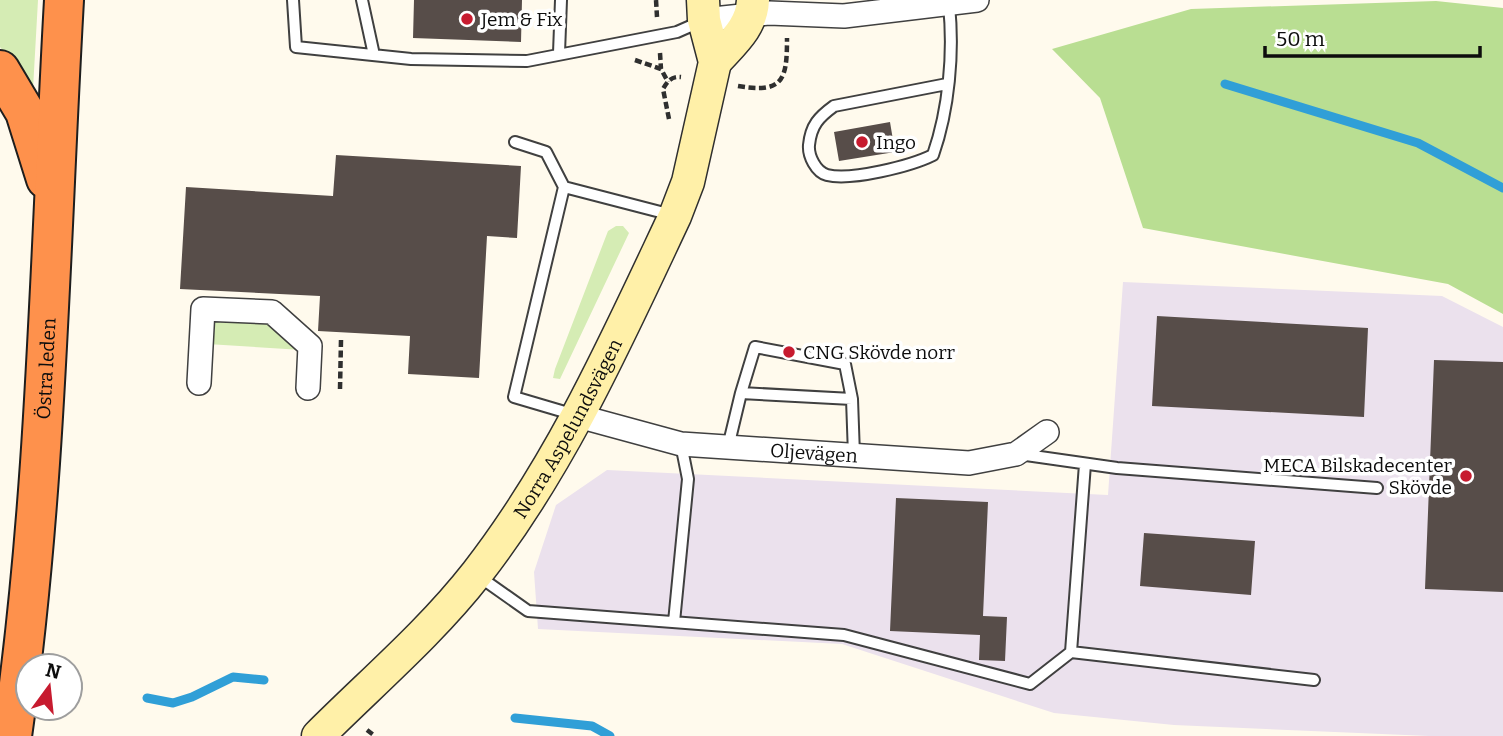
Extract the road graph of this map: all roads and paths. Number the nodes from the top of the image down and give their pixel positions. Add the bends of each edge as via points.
1 (64, 0) edge
2 (293, 0) edge
3 (362, 0) edge
4 (561, 0) edge
5 (965, 2) edge
6 (753, 7) edge
7 (704, 10) edge
8 (786, 51) dead end
9 (559, 53) junction
10 (374, 55) junction
11 (625, 59) dead end
12 (715, 62) junction
13 (0, 70) edge
14 (675, 77) dead end
15 (667, 82) junction
16 (947, 84) junction
17 (742, 87) dead end
18 (668, 125) dead end
19 (516, 142) dead end
20 (564, 187) junction
21 (53, 201) junction
22 (675, 216) junction
23 (341, 340) dead end
24 (199, 383) dead end
25 (308, 388) dead end
26 (340, 389) dead end
27 (741, 393) junction
28 (852, 399) junction
29 (578, 416) junction
30 (1047, 432) dead end
31 (681, 444) junction
32 (729, 447) junction
33 (1016, 454) junction
34 (854, 455) junction
35 (1085, 464) junction
36 (1377, 488) dead end
37 (476, 575) junction
38 (674, 622) junction
39 (1071, 652) junction
40 (1314, 680) dead end
41 (12, 736) edge
42 (318, 736) edge

1 - 21 highway, Östra leden
2 - 10 lane via 296,47
3 - 10 lane
4 - 9 lane
5 - 6 street via 844,16 769,13
5 - 16 lane via 953,39
6 - 7 street
6 - 12 street, Norra Aspelundsvägen via 744,30
7 - 9 lane via 677,32
7 - 12 street, Norra Aspelundsvägen
8 - 17 path via 786,69 780,81 766,89
9 - 10 lane via 527,61
11 - 15 path via 661,69
12 - 22 street, Norra Aspelundsvägen via 688,181
13 - 21 highway via 25,111
14 - 15 path
15 - 18 path via 663,89
16 - 16 lane via 933,155 855,176 825,175 815,166 808,150 810,130 834,106
19 - 20 lane via 546,152
20 - 22 lane
20 - 29 lane via 514,397
21 - 41 highway, Östra leden via 39,483
22 - 29 street, Norra Aspelundsvägen
23 - 26 path
24 - 25 street via 203,309 272,312 310,346
27 - 28 lane
27 - 28 lane via 755,347 845,363
27 - 32 lane
28 - 34 lane
29 - 31 street, Oljevägen
29 - 37 street, Norra Aspelundsvägen via 551,466
30 - 33 street, Oljevägen
31 - 32 street, Oljevägen
31 - 38 lane via 688,479
32 - 34 street, Oljevägen
33 - 34 street, Oljevägen via 969,463
33 - 35 lane
35 - 36 lane
35 - 39 lane
37 - 38 lane via 528,611
37 - 42 street, Norra Aspelundsvägen via 406,653
38 - 39 lane via 844,635 1030,684
39 - 40 lane

